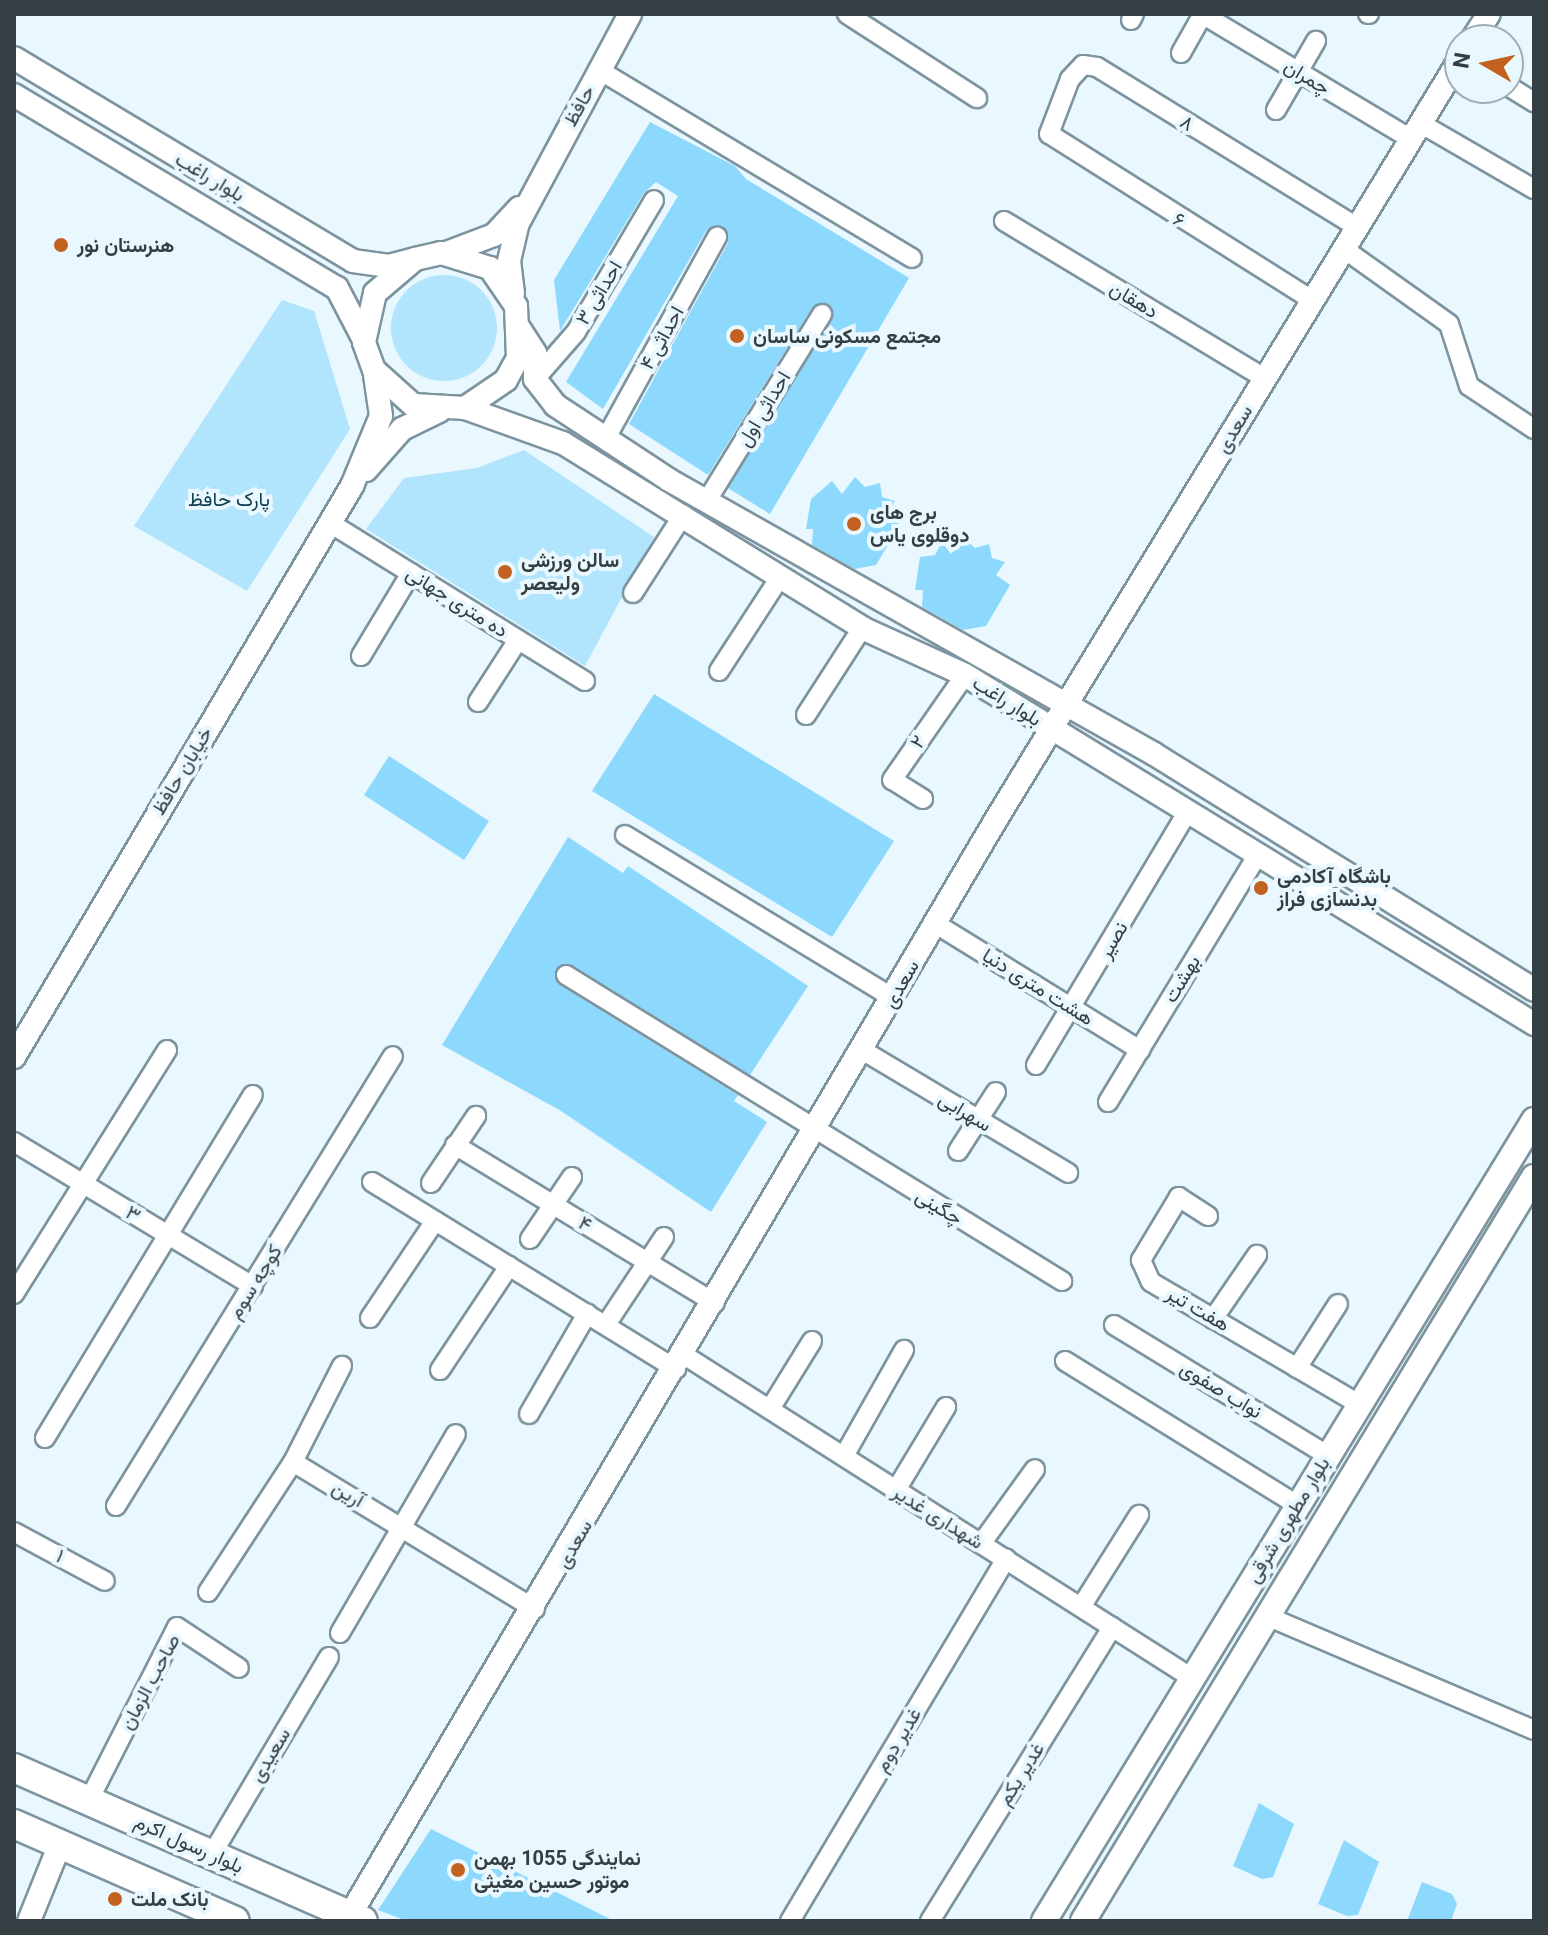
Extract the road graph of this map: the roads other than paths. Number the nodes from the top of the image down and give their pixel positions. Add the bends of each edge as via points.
1 (630, 14) edge
2 (847, 14) edge
3 (1203, 14) edge
4 (1316, 41) dead end
5 (1181, 53) dead end
6 (14, 58) edge
7 (599, 70) junction
8 (1299, 72) junction
9 (1444, 85) edge
10 (14, 95) edge
11 (977, 98) dead end
12 (1276, 110) dead end
13 (1416, 131) junction
14 (1049, 134) joint
15 (1534, 189) edge
16 (528, 198) junction
17 (654, 200) dead end
18 (1004, 221) dead end
19 (1357, 227) junction
20 (717, 237) dead end
21 (1344, 249) junction
22 (441, 253) junction
23 (912, 258) dead end
24 (415, 259) junction
25 (1312, 300) junction
26 (822, 314) dead end
27 (516, 316) junction
28 (364, 342) junction
29 (374, 370) junction
30 (1264, 378) junction
31 (535, 379) junction
32 (465, 408) junction
33 (439, 411) junction
34 (1534, 429) edge
35 (606, 438) junction
36 (352, 486) junction
37 (706, 502) junction
38 (683, 515) junction
39 (330, 523) junction
40 (411, 573) junction
41 (780, 577) junction
42 (633, 593) dead end
43 (862, 628) junction
44 (518, 640) junction
45 (361, 656) dead end
46 (719, 671) dead end
47 (965, 675) junction
48 (585, 681) dead end
49 (478, 702) dead end
50 (1065, 705) junction
51 (806, 715) dead end
52 (1051, 728) junction
53 (923, 799) dead end
54 (1187, 813) junction
55 (625, 835) dead end
56 (1257, 856) junction
57 (936, 924) junction
58 (566, 975) dead end
59 (1534, 990) edge
60 (893, 998) junction
61 (1073, 1009) junction
62 (1534, 1024) edge
63 (167, 1050) dead end
64 (862, 1050) junction
65 (1140, 1050) junction
66 (393, 1056) dead end
67 (14, 1057) edge
68 (1036, 1065) dead end
69 (996, 1092) dead end
70 (253, 1095) dead end
71 (1108, 1102) dead end
72 (476, 1116) dead end
73 (978, 1119) junction
74 (1534, 1120) edge
75 (815, 1133) junction
76 (14, 1142) edge
77 (455, 1145) junction
78 (958, 1151) dead end
79 (1068, 1173) dead end
80 (572, 1177) dead end
81 (1534, 1177) edge
82 (81, 1182) junction
83 (372, 1182) dead end
84 (431, 1183) dead end
85 (553, 1204) junction
86 (1208, 1216) dead end
87 (435, 1221) junction
88 (170, 1236) junction
89 (664, 1237) dead end
90 (530, 1239) dead end
91 (1257, 1255) dead end
92 (647, 1261) junction
93 (509, 1266) junction
94 (1062, 1281) dead end
95 (253, 1286) junction
96 (14, 1294) edge
97 (715, 1303) junction
98 (1338, 1304) dead end
99 (587, 1314) junction
100 (611, 1317) dead end
101 (370, 1318) dead end
102 (1213, 1319) junction
103 (1114, 1325) dead end
104 (812, 1341) dead end
105 (904, 1350) dead end
106 (1065, 1361) dead end
107 (680, 1362) junction
108 (342, 1366) dead end
109 (1297, 1368) junction
110 (440, 1370) dead end
111 (1359, 1404) junction
112 (946, 1407) dead end
113 (770, 1409) junction
114 (529, 1414) dead end
115 (456, 1434) dead end
116 (45, 1438) dead end
117 (1327, 1455) junction
118 (844, 1456) junction
119 (293, 1462) junction
120 (1035, 1469) dead end
121 (896, 1490) junction
122 (1297, 1505) junction
123 (116, 1506) dead end
124 (1139, 1515) dead end
125 (402, 1526) junction
126 (14, 1532) edge
127 (981, 1544) junction
128 (1006, 1559) junction
129 (105, 1581) dead end
130 (208, 1592) dead end
131 (1081, 1607) junction
132 (535, 1609) junction
133 (1269, 1617) junction
134 (1112, 1627) junction
135 (340, 1633) dead end
136 (329, 1657) dead end
137 (239, 1668) dead end
138 (1192, 1678) junction
139 (1534, 1730) edge
140 (14, 1768) edge
141 (89, 1800) junction
142 (14, 1824) edge
143 (60, 1844) junction
144 (212, 1854) junction
145 (357, 1918) edge
146 (29, 1921) edge
147 (235, 1921) edge
148 (790, 1921) edge
149 (930, 1921) edge
150 (1044, 1921) edge
151 (1083, 1921) edge

1 - 7 street, حافظ
2 - 11 street
3 - 5 street
3 - 8 street, چمران
4 - 8 street
6 - 24 street, بلوار راغب via 353,261 389,266
7 - 16 street, حافظ
7 - 23 street
8 - 12 street
8 - 13 street, چمران
9 - 13 street, سعدی
10 - 28 street, بلوار راغب via 337,288
13 - 15 street, چمران
13 - 19 street, سعدی
14 - 19 street, ۸ via 1070,79 1083,65 1097,67
14 - 25 street, ۶
16 - 22 street, حافظ via 494,235
16 - 27 street, حافظ via 512,242
17 - 31 street, احداثی ۳ via 576,332
18 - 30 street, دهقان
19 - 21 street, سعدی
20 - 35 street, احداثی ۴
21 - 25 street, سعدی
21 - 34 street via 1449,324 1469,386
22 - 24 street
22 - 27 street via 490,268
24 - 28 street via 375,293
25 - 30 street, سعدی
26 - 37 street, احداثی اول
27 - 31 street, بلوار راغب via 535,353
27 - 32 street via 518,358 506,380
28 - 29 street
29 - 33 street via 390,391
29 - 36 street, خیابان حافظ via 381,416
30 - 50 street, سعدی
31 - 35 street, بلوار راغب via 555,405
32 - 33 street
32 - 38 street, بلوار راغب via 563,443
33 - 36 street, خیابان حافظ via 402,429
35 - 37 street, بلوار راغب
36 - 39 street, خیابان حافظ
37 - 50 street, بلوار راغب
38 - 41 street, بلوار راغب
38 - 42 street
39 - 40 street, ده متری جهانی
39 - 67 street, خیابان حافظ
40 - 44 street, ده متری جهانی
40 - 45 street
41 - 43 street, بلوار راغب
41 - 46 street
43 - 47 street, بلوار راغب
43 - 51 street
44 - 48 street, ده متری جهانی
44 - 49 street
47 - 52 street, بلوار راغب
47 - 53 street, ۲ via 892,780
50 - 52 street, سعدی
50 - 59 street, بلوار راغب
52 - 54 street, بلوار راغب
52 - 57 street, سعدی
54 - 56 street, بلوار راغب
54 - 61 street, نصیر
55 - 60 street
56 - 62 street, بلوار راغب
56 - 65 street, بهشت
57 - 60 street, سعدی
57 - 61 street, هشت متری دنیا
58 - 75 street, چگینی
60 - 64 street, سعدی
61 - 65 street, هشت متری دنیا
61 - 68 street, نصیر
63 - 82 street
64 - 73 street, سهرابی
64 - 75 street, سعدی
65 - 71 street, بهشت
66 - 95 street, کوچه سوم
69 - 73 street
70 - 88 street
72 - 77 street
73 - 78 street
73 - 79 street, سهرابی
74 - 111 main road, بلوار مطهری شرقی
75 - 94 street, چگینی
75 - 97 street, سعدی
76 - 82 street, ۳
77 - 84 street
77 - 85 street, ۴
80 - 85 street
81 - 133 main road, بلوار مطهری شرقی
82 - 88 street, ۳
82 - 96 street
83 - 87 street, شهداری غدیر
85 - 90 street
85 - 92 street, ۴
86 - 102 street, هفت تیر via 1179,1197 1141,1270
87 - 93 street, شهداری غدیر
87 - 101 street
88 - 95 street, ۳
88 - 116 street
89 - 92 street
91 - 102 street
92 - 97 street, ۴
92 - 100 street
93 - 99 street, شهداری غدیر
93 - 110 street
95 - 123 street, کوچه سوم
97 - 107 street, سعدی
98 - 109 street
99 - 107 street, شهداری غدیر
99 - 114 street
102 - 109 street, هفت تیر
103 - 117 street, نواب صفوی
104 - 113 street
105 - 118 street
106 - 122 street
107 - 113 street, شهداری غدیر
107 - 132 street, سعدی
108 - 119 street
109 - 111 street, هفت تیر
111 - 117 main road, بلوار مطهری شرقی
112 - 121 street
113 - 118 street, شهداری غدیر
115 - 125 street
117 - 122 main road, بلوار مطهری شرقی
118 - 121 street, شهداری غدیر
119 - 125 street, آرین
119 - 130 street
120 - 127 street
121 - 127 street, شهداری غدیر
122 - 138 main road, بلوار مطهری شرقی
124 - 131 street
125 - 132 street, آرین
125 - 135 street
126 - 129 street, ۱
127 - 128 street, شهداری غدیر
128 - 131 street, شهداری غدیر
128 - 148 street, غدیر دوم
131 - 134 street, شهداری غدیر
132 - 145 street, سعدی
133 - 139 street
133 - 151 main road, بلوار مطهری شرقی
134 - 138 street, شهداری غدیر
134 - 149 street, غدیر یکم
136 - 144 street, سعیدی
137 - 141 street, صاحب الزمان via 177,1627
138 - 150 main road, بلوار مطهری شرقی
140 - 141 main road, بلوار رسول اکرم
141 - 144 main road, بلوار رسول اکرم
142 - 143 main road
143 - 146 street
143 - 147 main road
144 - 145 main road, بلوار رسول اکرم

